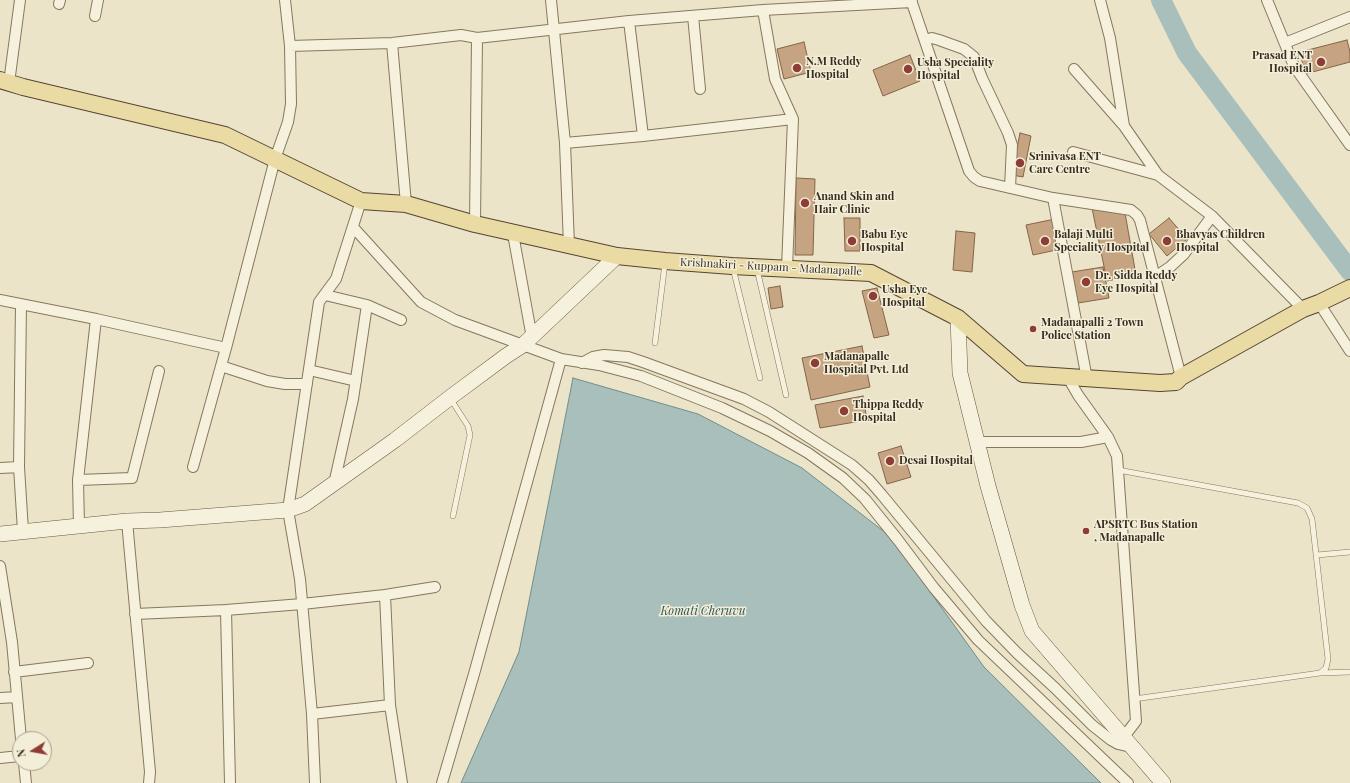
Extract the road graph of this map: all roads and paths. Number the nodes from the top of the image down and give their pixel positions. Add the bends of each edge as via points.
1 (20, 0) edge
2 (98, 0) edge
3 (285, 0) edge
4 (550, 0) edge
5 (1100, 0) edge
6 (1267, 0) edge
7 (912, 1) edge
8 (763, 10) junction
9 (95, 16) dead end
10 (693, 16) junction
11 (1350, 17) edge
12 (629, 21) junction
13 (554, 30) junction
14 (477, 38) junction
15 (925, 40) junction
16 (392, 43) junction
17 (1285, 43) junction
18 (290, 46) junction
19 (1074, 69) dead end
20 (5, 82) edge
21 (700, 89) dead end
22 (793, 119) junction
23 (1124, 126) junction
24 (643, 136) junction
25 (565, 143) junction
26 (1350, 145) edge
27 (1073, 152) dead end
28 (275, 159) junction
29 (1158, 175) junction
30 (1010, 188) junction
31 (1053, 198) junction
32 (361, 201) junction
33 (406, 204) junction
34 (1212, 216) junction
35 (475, 224) junction
36 (353, 227) junction
37 (513, 234) junction
38 (569, 245) junction
39 (616, 256) junction
40 (665, 261) junction
41 (732, 266) junction
42 (757, 268) junction
43 (787, 268) junction
44 (1155, 277) junction
45 (1350, 288) edge
46 (325, 295) junction
47 (0, 300) edge
48 (1320, 302) junction
49 (20, 304) junction
50 (367, 305) junction
51 (1303, 309) junction
52 (958, 318) junction
53 (96, 319) junction
54 (401, 320) dead end
55 (528, 342) junction
56 (655, 343) dead end
57 (226, 348) junction
58 (1350, 350) edge
59 (561, 359) junction
60 (582, 362) junction
61 (221, 366) junction
62 (159, 370) dead end
63 (309, 370) junction
64 (1067, 376) junction
65 (1181, 377) junction
66 (760, 378) dead end
67 (1087, 379) junction
68 (356, 380) junction
69 (306, 384) junction
70 (786, 395) dead end
71 (449, 397) junction
72 (1108, 437) junction
73 (977, 442) junction
74 (19, 467) junction
75 (193, 467) dead end
76 (0, 468) edge
77 (1118, 470) junction
78 (78, 480) junction
79 (334, 484) junction
80 (288, 510) junction
81 (452, 516) dead end
82 (127, 521) junction
83 (79, 526) junction
84 (23, 531) junction
85 (0, 534) edge
86 (1350, 552) edge
87 (1317, 555) junction
88 (0, 566) edge
89 (435, 587) dead end
90 (385, 595) junction
91 (302, 604) junction
92 (226, 610) junction
93 (135, 614) junction
94 (4, 624) edge
95 (88, 663) dead end
96 (14, 672) junction
97 (1350, 672) edge
98 (1320, 673) junction
99 (17, 697) junction
100 (0, 698) edge
101 (1134, 699) junction
102 (390, 705) junction
103 (312, 714) junction
104 (20, 731) edge
105 (1127, 742) junction
106 (12, 757) edge
107 (0, 758) edge
108 (25, 771) edge
109 (26, 783) edge
110 (149, 783) edge
111 (230, 783) edge
112 (315, 783) edge
113 (402, 783) edge
114 (442, 783) edge
115 (1128, 783) edge
116 (1163, 783) edge

1 - 20 street
2 - 9 street
3 - 18 street
4 - 13 street
5 - 23 street via 1110,38
6 - 17 street
7 - 8 street
7 - 15 street
8 - 10 street
8 - 22 street via 775,79
10 - 12 street
10 - 21 street
11 - 17 street
12 - 13 street
12 - 24 street
13 - 14 street
13 - 25 street
14 - 16 street via 461,35
14 - 35 street
15 - 30 street via 969,171 980,181
15 - 30 street via 939,40 964,49 974,57 1012,145
16 - 18 street
16 - 33 street
17 - 26 street via 1294,66
18 - 28 street via 291,104 288,122
19 - 23 street
20 - 28 main road via 226,135
22 - 24 street
22 - 43 street
23 - 29 street
24 - 25 street
25 - 38 street
27 - 29 street
28 - 32 main road
28 - 57 street
29 - 34 street
30 - 31 street
31 - 44 street via 1130,210 1140,220
31 - 67 street
32 - 33 main road, Krishnakiri - Kuppam - Madanapalle
32 - 36 street
33 - 35 main road, Krishnakiri - Kuppam - Madanapalle
34 - 44 street via 1184,254
34 - 51 street
35 - 37 main road, Krishnakiri - Kuppam - Madanapalle
36 - 46 street via 336,279
36 - 55 street via 421,302 455,320
37 - 38 main road, Krishnakiri - Kuppam - Madanapalle
37 - 55 street
38 - 39 main road, Krishnakiri - Kuppam - Madanapalle
39 - 40 main road, Krishnakiri - Kuppam - Madanapalle
39 - 55 street
40 - 41 main road, Krishnakiri - Kuppam - Madanapalle
40 - 56 lane
41 - 42 main road, Krishnakiri - Kuppam - Madanapalle
41 - 66 lane
42 - 43 main road, Krishnakiri - Kuppam - Madanapalle
42 - 70 lane
43 - 52 main road, Krishnakiri - Kuppam - Madanapalle via 871,273
44 - 65 street
45 - 48 main road, Krishnakiri - Kuppam - Madanapalle
46 - 50 street
46 - 63 street via 319,302
47 - 49 street
48 - 51 main road, Krishnakiri - Kuppam - Madanapalle
48 - 58 street
49 - 53 street
49 - 74 street
50 - 54 street
50 - 68 street
51 - 65 main road, Krishnakiri - Kuppam - Madanapalle
52 - 64 main road, Krishnakiri - Kuppam - Madanapalle via 1023,374
52 - 73 street via 960,374
53 - 57 street
53 - 78 street
55 - 59 street
55 - 71 street
57 - 61 street
59 - 60 street
59 - 114 street
60 - 105 street via 604,355 628,357 744,399 852,465 874,485 986,621 1017,653 1092,725 1118,744
60 - 115 street via 641,376 722,408 770,431 808,453 843,478 865,499 978,640
61 - 69 street via 267,381
61 - 75 street
62 - 78 street via 132,478
63 - 68 street
63 - 69 street
64 - 67 main road, Krishnakiri - Kuppam - Madanapalle
64 - 72 street
65 - 67 main road, Krishnakiri - Kuppam - Madanapalle via 1176,382
68 - 79 street
69 - 80 street
71 - 79 street
71 - 81 lane via 468,426 470,435
72 - 73 street via 1081,442
72 - 77 street via 1117,456
73 - 105 street via 1022,605 1032,631
74 - 76 street
74 - 84 street
77 - 87 lane via 1298,503 1307,508 1312,519
77 - 101 street
78 - 83 street
79 - 80 street via 305,504
80 - 82 street
80 - 91 street
82 - 83 street
82 - 93 street
83 - 84 street
84 - 85 street
86 - 87 lane
87 - 98 lane via 1328,659 1326,668
88 - 94 street
89 - 90 street
90 - 91 street
90 - 102 street
91 - 92 street
91 - 103 street
92 - 93 street
92 - 111 street
93 - 110 street
94 - 96 street
95 - 96 street
96 - 99 street
97 - 98 lane
98 - 101 lane
99 - 100 street
99 - 104 street
101 - 105 street via 1136,721
102 - 103 street
102 - 113 street
103 - 112 street
105 - 116 street
106 - 107 street
108 - 109 street

